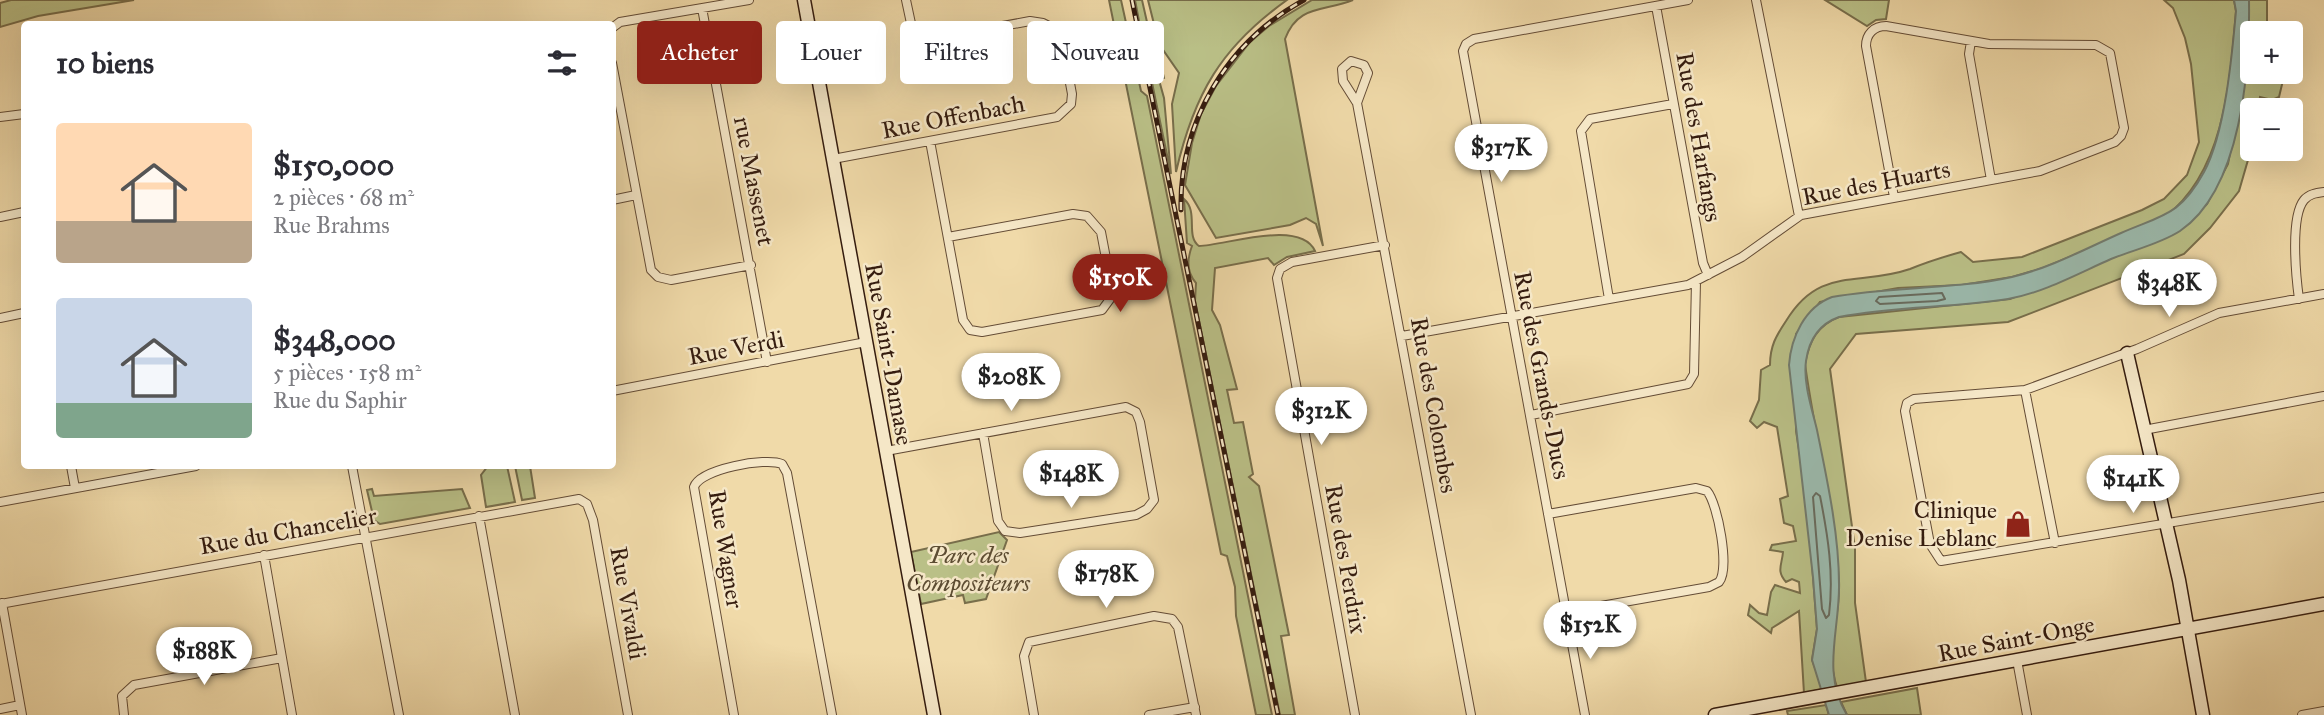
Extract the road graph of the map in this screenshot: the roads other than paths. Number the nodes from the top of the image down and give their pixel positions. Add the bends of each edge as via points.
1 (749, 0) edge
2 (804, 0) edge
3 (906, 0) edge
4 (1688, 0) edge
5 (1756, 0) edge
6 (1656, 6) junction
7 (702, 8) junction
8 (616, 24) edge
9 (1971, 41) junction
10 (616, 85) edge
11 (1357, 103) junction
12 (1673, 104) junction
13 (21, 114) edge
14 (0, 117) edge
15 (930, 141) junction
16 (833, 159) junction
17 (1991, 180) junction
18 (2324, 192) edge
19 (636, 195) junction
20 (1894, 197) junction
21 (616, 199) edge
22 (21, 213) edge
23 (1799, 216) junction
24 (0, 217) edge
25 (948, 237) junction
26 (1385, 245) junction
27 (751, 265) junction
28 (1708, 275) junction
29 (1696, 281) junction
30 (2324, 294) edge
31 (1609, 299) junction
32 (2299, 299) junction
33 (21, 314) edge
34 (1512, 317) junction
35 (0, 318) edge
36 (1402, 336) junction
37 (866, 342) junction
38 (2127, 353) junction
39 (767, 362) junction
40 (616, 390) edge
41 (2025, 390) junction
42 (2324, 396) edge
43 (1531, 415) junction
44 (2144, 430) junction
45 (983, 433) junction
46 (886, 451) junction
47 (72, 469) edge
48 (180, 469) edge
49 (353, 469) edge
50 (75, 488) junction
51 (2324, 497) edge
52 (582, 500) joint
53 (0, 502) edge
54 (1548, 514) junction
55 (479, 516) junction
56 (2165, 525) junction
57 (365, 536) junction
58 (2056, 543) junction
59 (264, 555) junction
60 (1, 603) edge
61 (2324, 604) edge
62 (1567, 612) junction
63 (2188, 629) junction
64 (282, 658) junction
65 (2017, 660) junction
66 (20, 705) junction
67 (0, 709) edge
68 (1196, 711) edge
69 (2324, 711) edge
70 (22, 715) edge
71 (124, 715) edge
72 (292, 715) edge
73 (399, 715) edge
74 (515, 715) edge
75 (628, 715) edge
76 (734, 715) edge
77 (832, 715) edge
78 (934, 715) edge
79 (1034, 715) edge
80 (1149, 715) edge
81 (1355, 715) edge
82 (1471, 715) edge
83 (1585, 715) edge
84 (1715, 715) edge
85 (2027, 715) edge
86 (2203, 715) edge
87 (2302, 715) edge

1 - 7 street
2 - 16 street, Rue Saint-Damase
3 - 15 street, Rue Offenbach via 912,28 932,39 1030,21 1049,26 1062,40 1073,94 1069,108 1057,117
4 - 6 street
5 - 23 street
6 - 12 street, Rue des Harfangs
6 - 34 street, Rue des Grands-Ducs via 1467,43 1463,55
7 - 8 street
7 - 27 street, rue Massenet
9 - 17 street via 1969,54
9 - 17 street, Rue des Huarts via 2104,48 2112,61 2124,123 2121,136 2111,144 2045,169
9 - 20 street via 1886,26 1871,32 1866,46
10 - 19 street
11 - 11 street, Rue des Colombes via 1368,73 1356,61 1347,63 1341,73
11 - 26 street, Rue des Colombes
12 - 28 street, Rue des Harfangs
12 - 31 street via 1590,120 1581,131
13 - 14 street
15 - 16 street, Rue Offenbach
15 - 25 street
16 - 37 street, Rue Saint-Damase
17 - 20 street, Rue des Huarts
18 - 32 street via 2308,196 2300,208 2296,239
19 - 21 street
19 - 27 street via 649,264 658,278 671,280
20 - 23 street, Rue des Huarts
22 - 24 street
23 - 28 street, Rue des Huarts
25 - 25 street via 963,320 975,332 1102,310 1110,302 1113,288 1101,232 1087,216 1073,214
26 - 36 street, Rue des Colombes
26 - 81 street, Rue des Perdrix via 1292,262 1280,269 1277,278
27 - 39 street, rue Massenet
28 - 29 street, Rue des Huarts
29 - 31 street, Rue des Huarts
29 - 43 street via 1694,374 1688,384
30 - 32 street
31 - 34 street, Rue des Huarts
32 - 38 street via 2219,313
33 - 35 street
34 - 36 street, Rue des Huarts
34 - 43 street, Rue des Grands-Ducs
36 - 82 street, Rue des Colombes
37 - 39 street, Rue Verdi
37 - 46 street, Rue Saint-Damase
38 - 41 street
38 - 44 street
39 - 40 street, Rue Verdi
41 - 58 street
41 - 58 street via 1907,403 1905,415 1930,544 1938,559 1951,562
42 - 44 street
43 - 54 street, Rue des Grands-Ducs
44 - 56 street
45 - 45 street via 998,521 1005,531 1020,533 1136,515 1154,500 1140,422 1130,408
45 - 46 street
46 - 78 street, Rue Saint-Damase
47 - 50 street
48 - 50 street
49 - 57 street
50 - 53 street
51 - 56 street
52 - 55 street, Rue du Chancelier via 570,498
52 - 75 street, Rue Vivaldi via 593,520
54 - 62 street, Rue des Grands-Ducs
54 - 62 street via 1696,488 1707,491 1713,501 1725,567 1718,582
55 - 57 street, Rue du Chancelier
55 - 74 street
56 - 58 street
56 - 63 street
57 - 59 street, Rue du Chancelier
57 - 73 street
59 - 60 street, Rue du Chancelier
59 - 64 street
60 - 66 street
61 - 63 street, Rue Saint-Onge
62 - 83 street, Rue des Grands-Ducs
63 - 65 street, Rue Saint-Onge
63 - 86 street
64 - 71 street via 134,685 122,696
64 - 72 street
65 - 84 street, Rue Saint-Onge
65 - 85 street
66 - 67 street
66 - 70 street
68 - 79 street via 1178,628 1172,619 1154,616 1029,642 1024,656
68 - 80 street
69 - 87 street
76 - 77 street, Rue Wagner via 694,487 708,473 771,461 782,464 788,473

